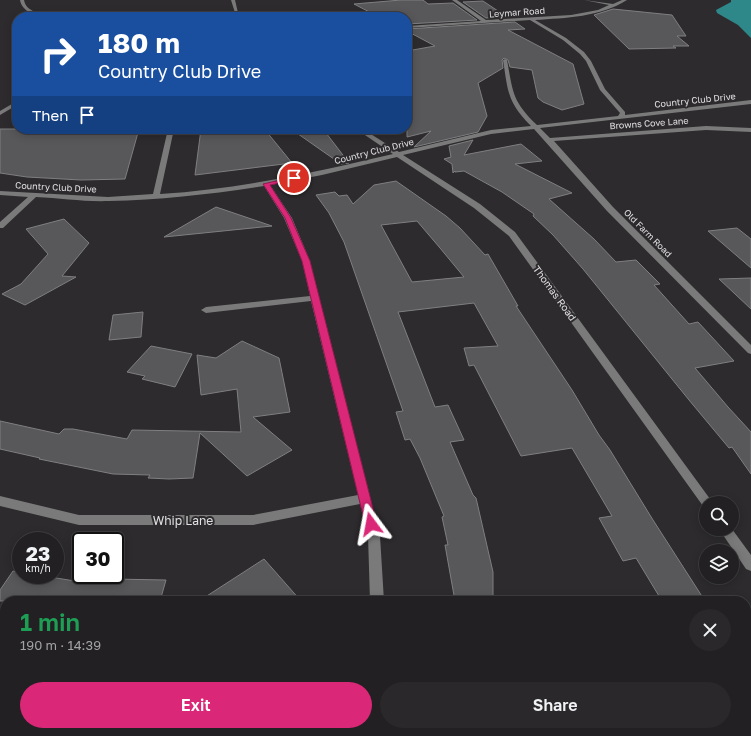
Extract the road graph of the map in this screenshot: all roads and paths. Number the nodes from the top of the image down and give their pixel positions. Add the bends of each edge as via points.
1 (22, 0) edge
2 (233, 0) edge
3 (454, 0) edge
4 (586, 0) edge
5 (625, 0) edge
6 (613, 5) junction
7 (33, 12) edge
8 (237, 12) edge
9 (531, 19) junction
10 (485, 22) junction
11 (412, 27) edge
12 (586, 51) dead end
13 (580, 52) junction
14 (505, 60) dead end
15 (751, 102) edge
16 (12, 106) edge
17 (0, 113) edge
18 (620, 117) junction
19 (535, 126) junction
20 (751, 130) edge
21 (170, 134) edge
22 (366, 134) edge
23 (549, 140) junction
24 (396, 154) junction
25 (266, 184) junction
26 (0, 193) edge
27 (33, 196) junction
28 (156, 197) junction
29 (0, 226) edge
30 (314, 298) junction
31 (206, 310) dead end
32 (751, 338) edge
33 (740, 340) junction
34 (751, 351) edge
35 (702, 496) edge
36 (366, 498) junction
37 (0, 501) edge
38 (730, 536) edge
39 (751, 565) edge
40 (377, 596) edge

1 - 7 street via 23,5
2 - 8 street
3 - 10 street
4 - 6 street
5 - 6 street, Leymar Road
6 - 9 street, Leymar Road via 589,13
9 - 10 street, Leymar Road
9 - 13 street via 545,26
10 - 11 street, Leymar Road
12 - 13 street
13 - 18 street via 590,62 603,90 623,113
14 - 19 street, Old Farm Road via 511,96 521,113
15 - 18 street, Country Club Drive
16 - 17 street
18 - 19 street, Country Club Drive
19 - 23 street, Old Farm Road
19 - 24 street, Country Club Drive via 491,132
20 - 23 street, Browns Cove Lane via 706,128
21 - 28 street
22 - 24 street, Thomas Road
23 - 33 street, Old Farm Road via 610,209
24 - 25 street, Country Club Drive
24 - 35 street, Thomas Road via 477,206 512,234
25 - 28 street, Country Club Drive
25 - 30 street via 288,218 306,261
26 - 27 street, Country Club Drive
27 - 28 street, Country Club Drive via 108,199
27 - 29 street
30 - 31 street
30 - 36 street
32 - 33 street
33 - 34 street, Old Farm Road
36 - 37 street, Whip Lane via 253,520 79,520
36 - 40 street via 374,536
38 - 39 street

